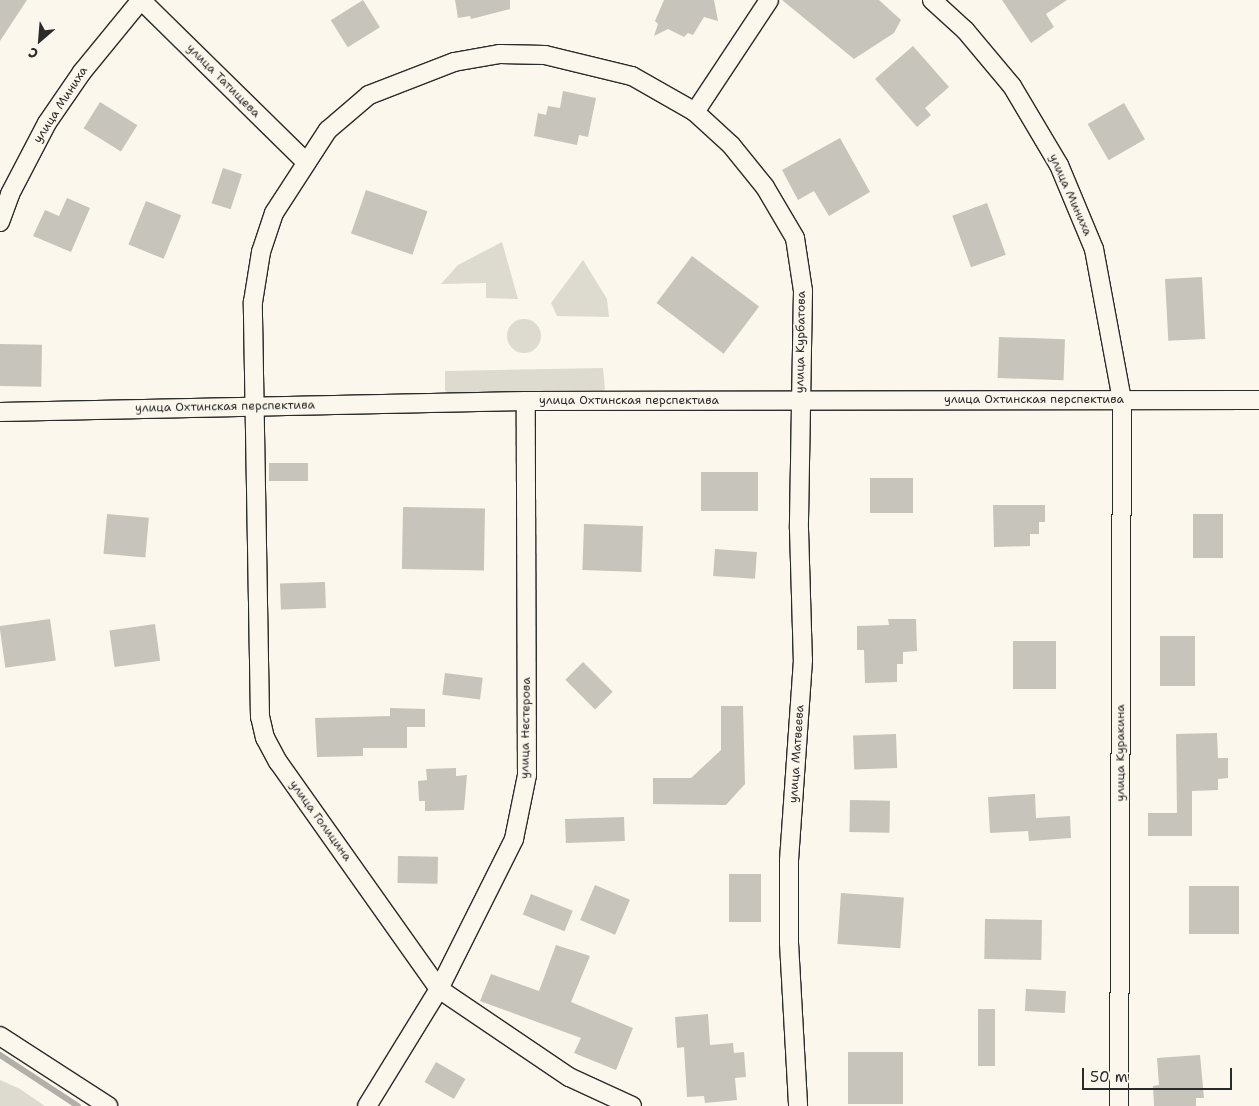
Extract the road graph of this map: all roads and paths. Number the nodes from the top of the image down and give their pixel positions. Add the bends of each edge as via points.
1 (141, 0) edge
2 (769, 0) edge
3 (932, 0) edge
4 (695, 112) junction
5 (305, 161) junction
6 (0, 222) edge
7 (1122, 400) junction
8 (1259, 400) edge
9 (526, 401) junction
10 (800, 402) junction
11 (255, 406) junction
12 (0, 412) edge
13 (439, 989) junction
14 (0, 1036) edge
15 (108, 1106) edge
16 (367, 1106) edge
17 (632, 1106) edge
18 (798, 1106) edge
19 (1119, 1106) edge

1 - 5 street, улица Татищева
1 - 6 street, улица Миниха via 82,72 47,123 10,194
2 - 4 street
3 - 7 street, улица Миниха via 965,30 1012,86 1059,165 1094,249
4 - 5 street, улица Курбатова via 632,76 545,55 500,54 454,62 369,95 328,130
4 - 10 street, улица Курбатова via 731,145 766,187 795,238 803,291
5 - 11 street, улица Курбатова via 274,214 261,252 253,302
7 - 8 street, улица Охтинская перспектива
7 - 10 street, улица Охтинская перспектива
7 - 19 street, улица Куракина
9 - 10 street, улица Охтинская перспектива
9 - 11 street, улица Охтинская перспектива
9 - 13 street, улица Нестерова via 527,776 514,839
10 - 18 street, улица Матвеева via 803,660 789,861
11 - 12 street, улица Охтинская перспектива
11 - 13 street, улица Голицина via 260,717 265,738 278,762
13 - 16 street, улица Нестерова
13 - 17 street, улица Голицина via 569,1077
14 - 15 street

